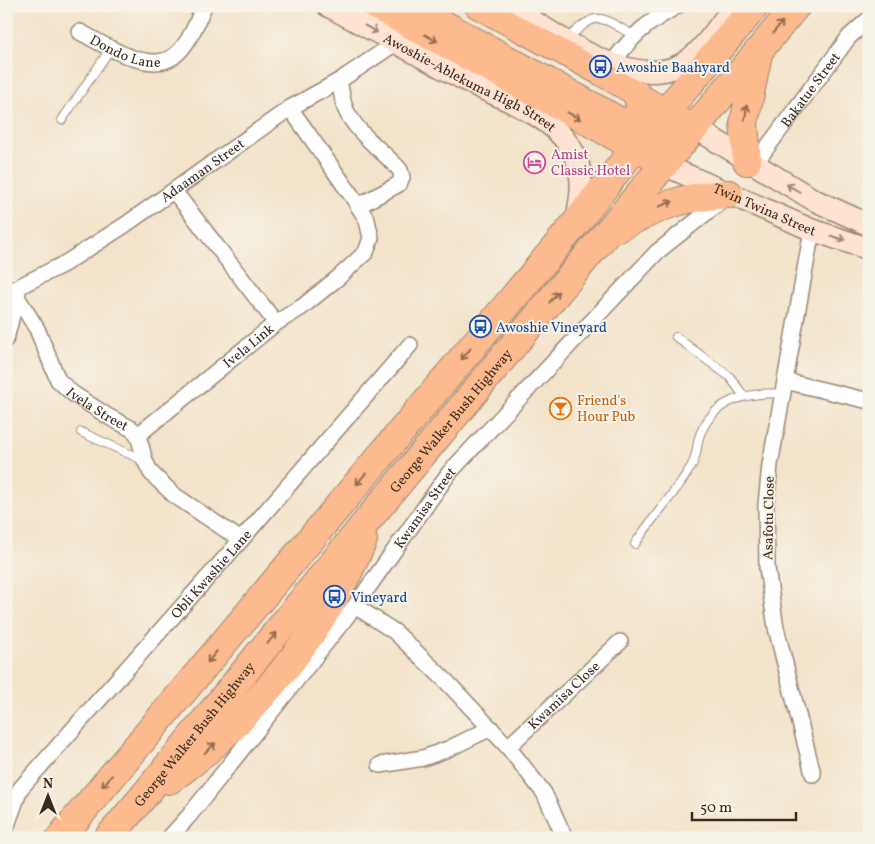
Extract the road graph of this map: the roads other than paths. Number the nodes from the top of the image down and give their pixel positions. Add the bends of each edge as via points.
1 (204, 6) edge
2 (328, 6) edge
3 (373, 6) edge
4 (410, 6) edge
5 (477, 6) edge
6 (509, 6) edge
7 (677, 6) edge
8 (734, 6) edge
9 (754, 6) edge
10 (796, 6) edge
11 (869, 19) edge
12 (80, 32) dead end
13 (633, 35) junction
14 (565, 40) junction
15 (397, 42) junction
16 (111, 48) junction
17 (758, 51) junction
18 (612, 63) junction
19 (340, 81) junction
20 (638, 96) junction
21 (290, 108) junction
22 (666, 111) junction
23 (62, 120) dead end
24 (621, 122) junction
25 (695, 128) junction
26 (640, 143) junction
27 (751, 163) junction
28 (664, 165) junction
29 (174, 191) junction
30 (729, 194) junction
31 (358, 206) junction
32 (576, 223) junction
33 (869, 225) edge
34 (812, 230) junction
35 (607, 233) junction
36 (869, 249) edge
37 (14, 292) edge
38 (276, 323) junction
39 (676, 337) dead end
40 (6, 338) edge
41 (410, 345) dead end
42 (784, 387) junction
43 (743, 396) junction
44 (869, 401) edge
45 (81, 432) dead end
46 (138, 434) junction
47 (145, 461) junction
48 (241, 540) junction
49 (635, 544) dead end
50 (355, 606) junction
51 (620, 642) dead end
52 (491, 728) junction
53 (508, 747) junction
54 (380, 765) dead end
55 (813, 774) dead end
56 (10, 800) edge
57 (6, 828) edge
58 (60, 838) edge
59 (108, 838) edge
60 (169, 838) edge
61 (565, 838) edge

1 - 16 street, Dondo Lane via 188,39 173,57 157,62 138,61
2 -> 15 street, Awoshie-Ablekuma High Street
3 -> 26 main road, Awoshie-Ablekuma High Street
4 - 24 highway
5 - 20 main road
6 - 14 street
7 - 13 street
8 - 18 street via 700,50 678,67 653,72 635,71
9 - 22 highway
17 -> 10 highway, George Walker Bush Highway
11 - 27 street, Bakatue Street via 849,36
12 - 16 street, Dondo Lane
13 - 14 lane via 596,18 588,20
13 - 18 street
14 - 18 street
15 - 19 street, Adaaman Street
15 - 32 street, Awoshie-Ablekuma High Street via 512,102 557,130 570,145 579,164 582,184
16 - 23 lane
17 - 25 highway, George Walker Bush Highway
27 -> 17 highway via 744,123
19 - 21 street, Adaaman Street
19 - 31 street via 345,108 350,116 400,170 402,177 399,184
20 - 22 main road
20 - 24 highway via 642,106 640,114 634,120
21 - 29 street, Adaaman Street
21 - 31 street
22 - 25 main road
22 - 26 highway
24 - 26 highway
25 - 26 highway
25 - 27 street, Twin Twina Street
25 - 28 highway, George Walker Bush Highway
26 - 28 main road, Awoshie-Ablekuma High Street
26 - 32 highway
33 -> 27 street, Twin Twina Street via 814,200
28 - 30 street, Twin Twina Street
28 - 35 highway, George Walker Bush Highway
29 - 37 street, Adaaman Street via 64,264
29 - 38 street, Ivela Link
30 - 34 street, Twin Twina Street
35 -> 30 highway via 668,203 696,196
30 - 50 street, Kwamisa Street via 657,252 449,473
31 - 38 street via 367,220 371,238 366,252 302,307
32 -> 58 highway
34 -> 36 street, Twin Twina Street
34 - 42 street, Asafotu Close
59 -> 35 highway, George Walker Bush Highway
37 - 40 street
37 - 46 street, Ivela Street via 37,329 58,380 72,393
38 - 46 street, Ivela Link
39 - 43 lane via 730,377
41 - 48 street, Obli Kwashie Lane
42 - 43 lane
42 - 44 street
42 - 55 street, Asafotu Close via 766,505 767,568 776,628
43 - 49 lane via 716,412 705,425 693,463
45 - 47 lane
46 - 47 street, Ivela Street
47 - 48 street, Ivela Street via 151,473 174,495
48 - 56 street, Obli Kwashie Lane
50 - 52 street via 395,632
50 - 60 street, Kwamisa Street
51 - 53 street, Kwamisa Close
52 - 53 street
52 - 54 street via 423,758
53 - 61 street via 544,793
56 - 57 street, Obli Kwashie Lane

